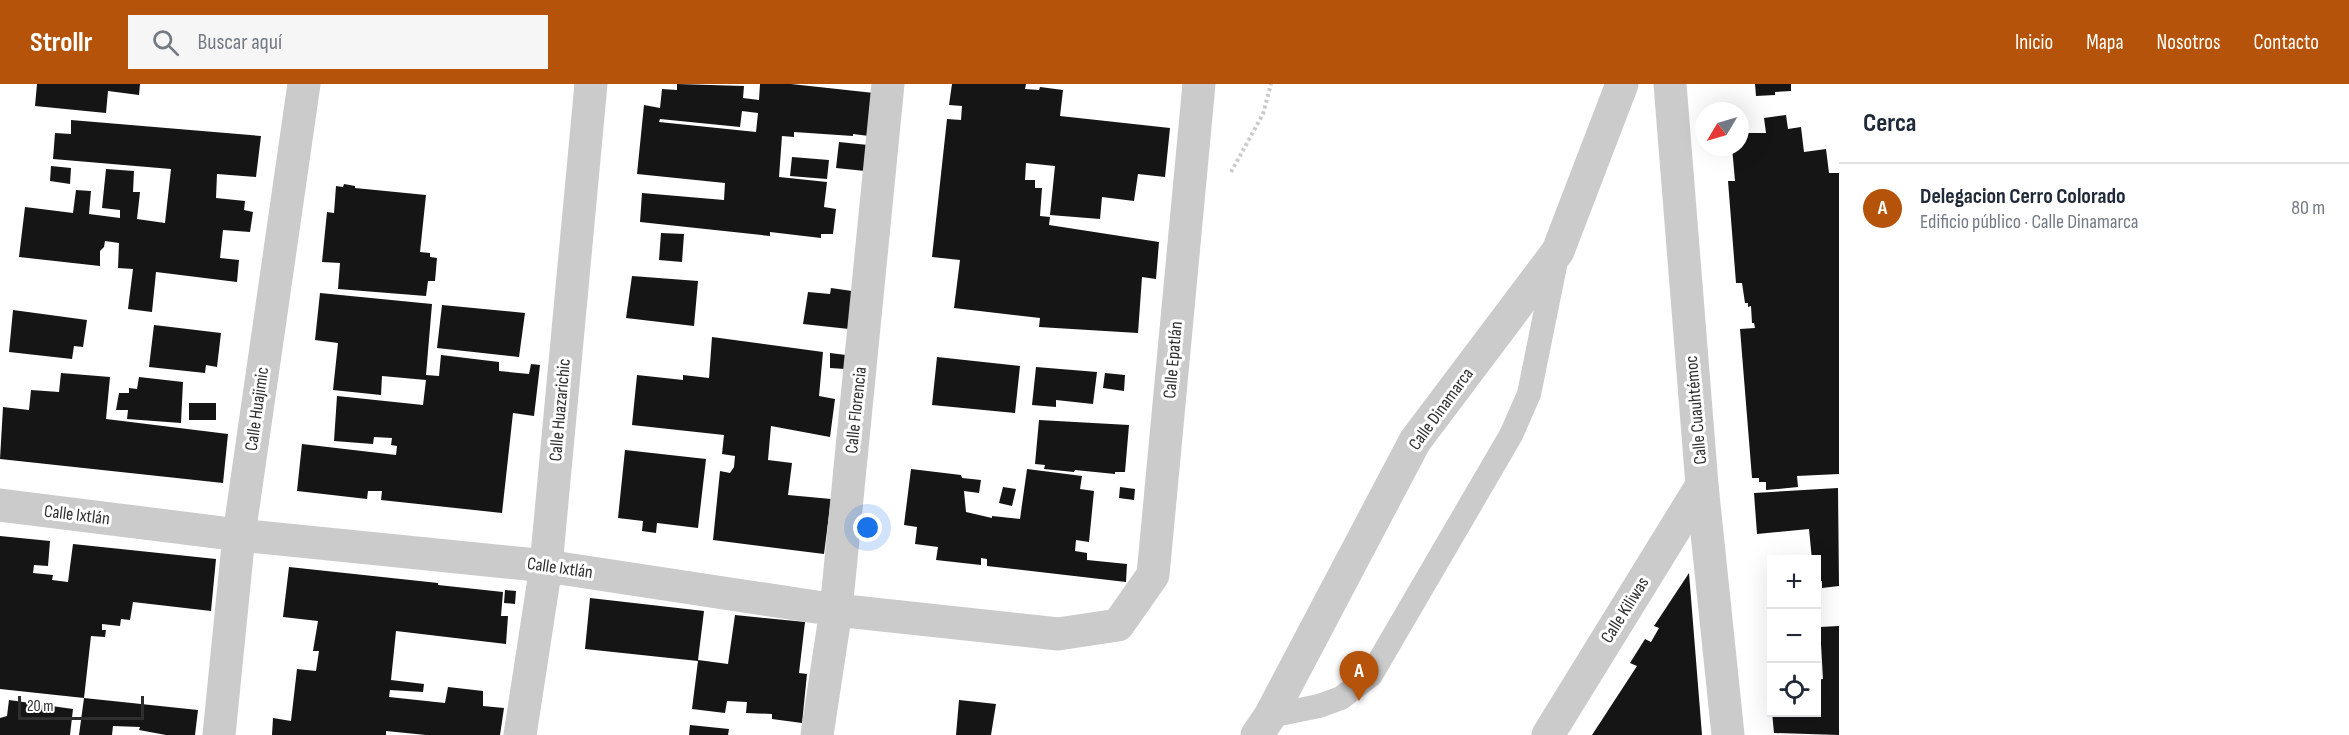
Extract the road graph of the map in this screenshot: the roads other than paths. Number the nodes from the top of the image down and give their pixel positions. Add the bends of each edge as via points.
1 (304, 84) edge
2 (591, 84) edge
3 (888, 84) edge
4 (1199, 84) edge
5 (1622, 84) edge
6 (1670, 84) edge
7 (1558, 251) junction
8 (1701, 485) junction
9 (0, 505) edge
10 (239, 535) junction
11 (546, 566) junction
12 (836, 610) junction
13 (1118, 625) joint
14 (1263, 726) edge
15 (219, 735) edge
16 (520, 735) edge
17 (817, 735) edge
18 (1548, 735) edge
19 (1728, 735) edge

1 - 10 street, Calle Huajimic
2 - 11 street, Calle Huazarichic
3 - 12 street, Calle Florencia
4 - 13 street, Calle Epatlán via 1153,575
5 - 7 street, Calle Dinamarca
6 - 8 street, Calle Cuauhtémoc
7 - 14 street, Calle Dinamarca via 1415,441
7 - 14 lane via 1529,394 1511,435 1371,675 1341,698
8 - 18 street, Calle Kiliwas
8 - 19 street, Calle Cuauhtémoc
9 - 10 street, Calle Ixtlán
10 - 11 street, Calle Ixtlán
10 - 15 street, Calle Huajimic
11 - 12 street, Calle Ixtlán
11 - 16 street, Calle Huazarichic
12 - 13 street, Calle Ixtlán via 1058,634
12 - 17 street, Calle Florencia

